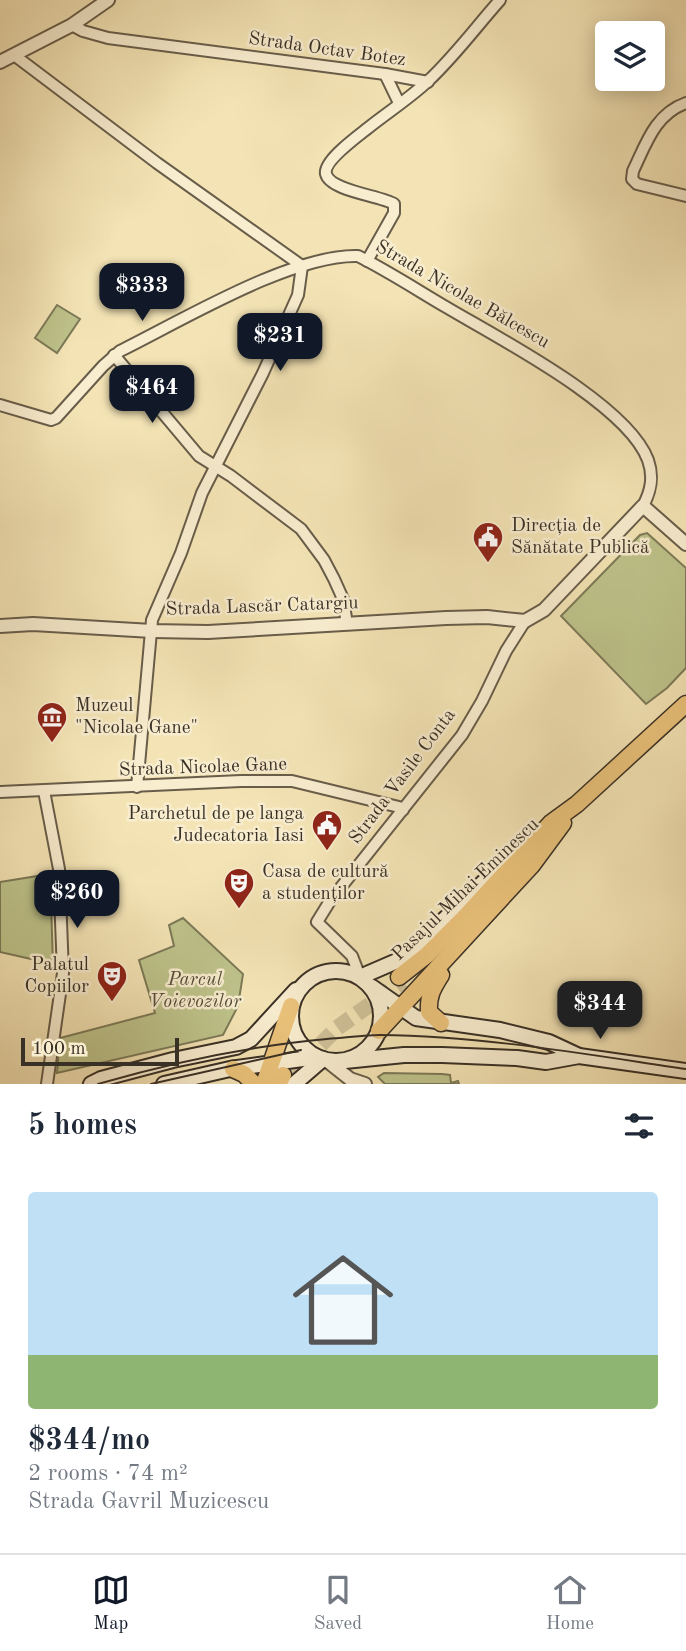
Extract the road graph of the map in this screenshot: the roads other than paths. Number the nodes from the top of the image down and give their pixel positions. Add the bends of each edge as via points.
1 (108, 0) edge
2 (500, 0) edge
3 (72, 24) junction
4 (14, 55) junction
5 (0, 62) edge
6 (385, 74) junction
7 (428, 82) junction
8 (399, 103) junction
9 (686, 103) edge
10 (686, 196) edge
11 (367, 261) junction
12 (302, 266) junction
13 (114, 355) junction
14 (0, 405) edge
15 (215, 466) junction
16 (643, 506) junction
17 (686, 544) edge
18 (525, 621) junction
19 (347, 624) junction
20 (0, 626) edge
21 (152, 631) junction
22 (686, 704) edge
23 (137, 787) junction
24 (44, 791) junction
25 (0, 792) edge
26 (403, 810) junction
27 (554, 827) junction
28 (458, 946) junction
29 (309, 979) junction
30 (401, 979) tunnel mouth
31 (363, 980) junction
32 (291, 1006) junction
33 (401, 1007) junction
34 (441, 1023) junction
35 (379, 1031) junction
36 (579, 1056) junction
37 (322, 1059) junction
38 (345, 1061) junction
39 (233, 1069) junction
40 (686, 1071) edge
41 (283, 1078) edge
42 (47, 1084) edge
43 (92, 1084) edge
44 (164, 1084) edge
45 (254, 1084) edge
46 (264, 1084) edge
47 (365, 1084) edge

1 - 3 street
2 - 7 street
3 - 4 street
3 - 6 street, Strada Octav Botez via 108,38
4 - 5 street
4 - 12 street
6 - 7 street, Strada Octav Botez
6 - 8 street
7 - 8 street, Strada Octav Botez
8 - 11 street, Strada Octav Botez via 327,167 329,179 394,204 394,213
9 - 10 street via 660,119 632,179
11 - 12 street, Strada Nicolae Bălcescu via 347,256
11 - 16 street, Strada Nicolae Bălcescu via 559,373 602,407 635,439 648,459 651,485
12 - 13 street, Strada Nicolae Bălcescu via 239,291
12 - 15 street via 298,295
13 - 14 street via 51,420
13 - 15 street via 199,456
15 - 19 street via 301,529 334,579
15 - 21 street via 152,620
16 - 17 street
16 - 18 street, Strada Vasile Conta via 544,610
18 - 19 street, Strada Lascăr Catargiu via 487,617
18 - 26 street, Strada Vasile Conta via 462,735
19 - 21 street, Strada Lascăr Catargiu
20 - 21 street, Strada Lascăr Catargiu
21 - 23 street
22 - 27 main road
23 - 24 street, Strada Nicolae Gane
23 - 26 street, Strada Nicolae Gane via 292,781
24 - 25 street, Strada Nicolae Gane
24 - 42 street via 59,869 63,973
26 - 31 street, Strada Vasile Conta via 317,922 352,956
27 - 28 main road via 532,865
27 - 30 main road, Pasajul Mihai Eminescu via 469,920
27 - 31 main road via 515,851 412,950
28 - 33 main road
28 - 34 main road via 431,990 429,1012
29 - 31 main road via 333,970
29 - 32 main road
29 - 43 main road via 251,1039 236,1047
31 - 33 main road
31 - 35 main road via 377,999
32 - 37 main road via 292,1027 299,1042
32 - 41 main road
33 - 34 main road via 416,1018
33 - 35 main road
34 - 36 main road via 500,1030 549,1042
35 - 38 main road via 367,1049
36 - 38 main road via 546,1062 442,1055
36 - 40 main road
37 - 38 main road
37 - 41 main road
37 - 41 main road
37 - 47 street
39 - 41 main road
39 - 44 main road
39 - 45 main road
41 - 46 main road

